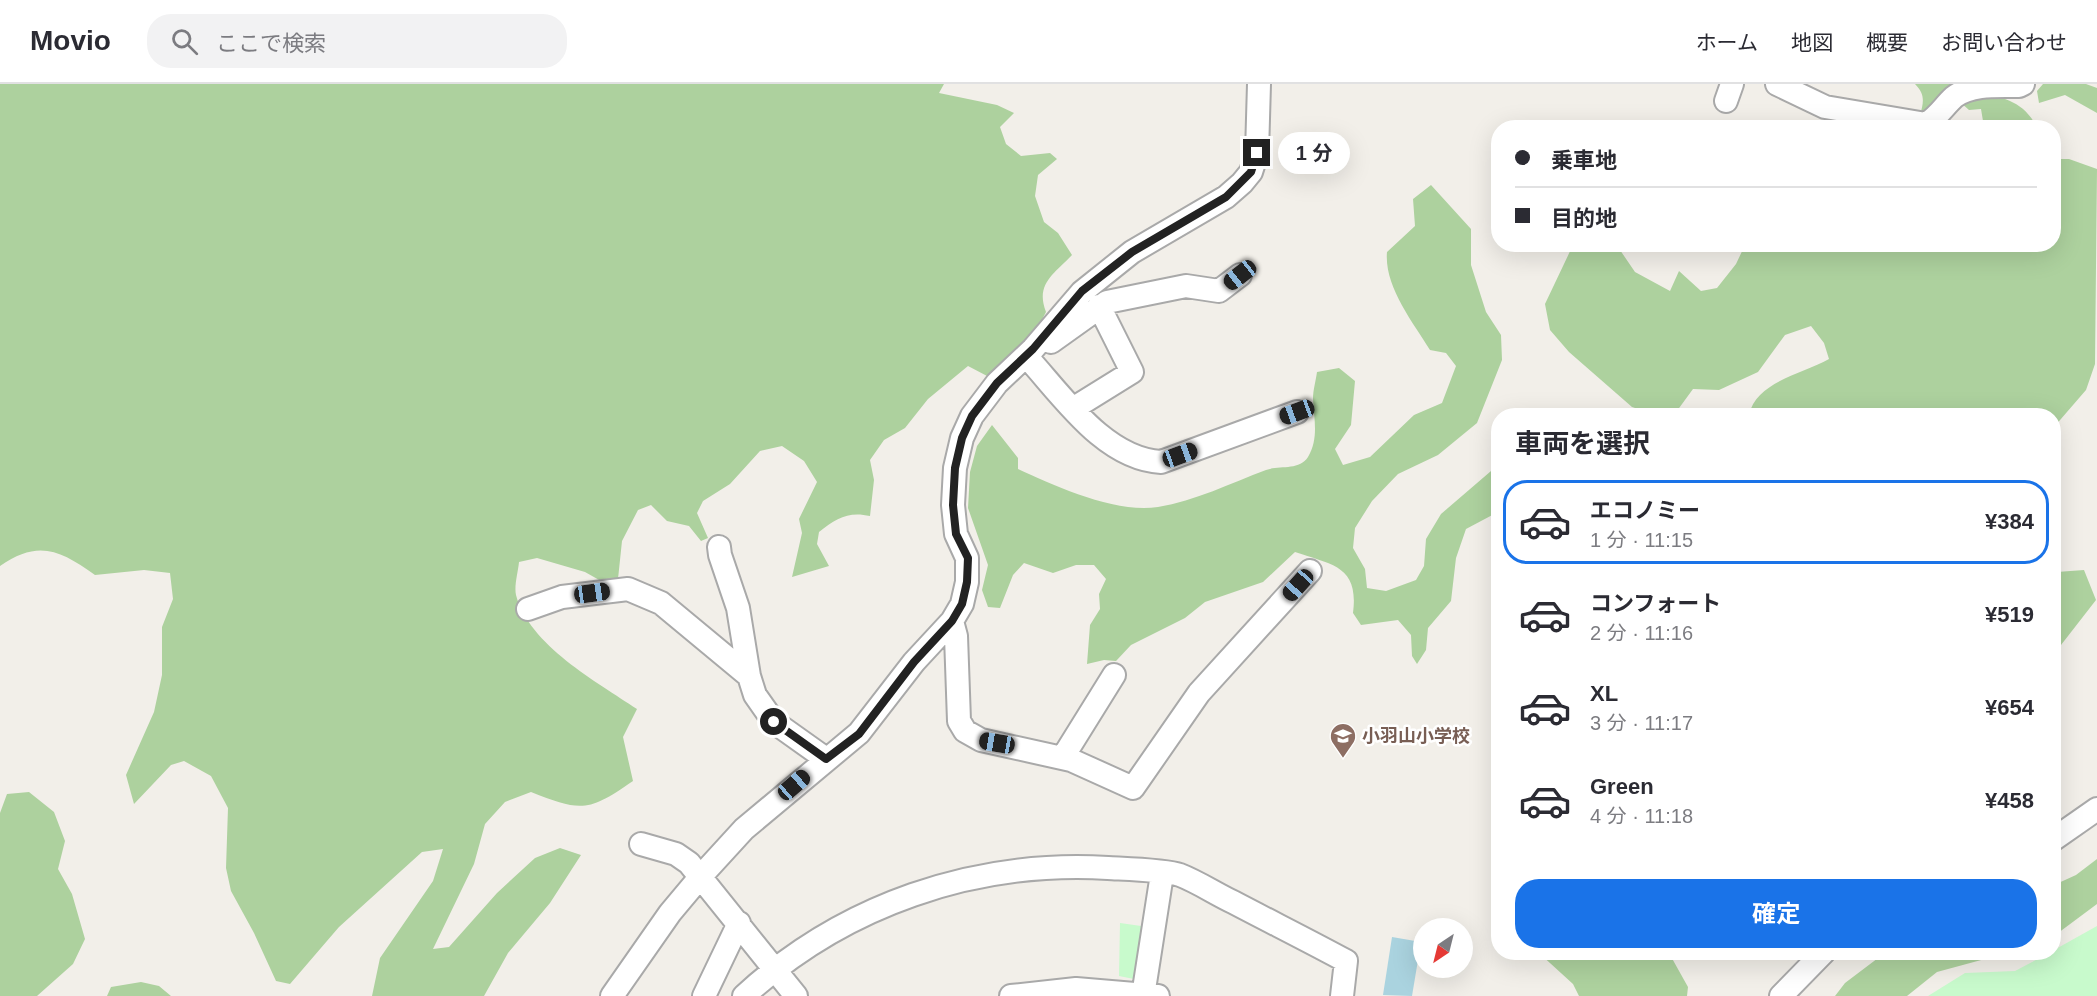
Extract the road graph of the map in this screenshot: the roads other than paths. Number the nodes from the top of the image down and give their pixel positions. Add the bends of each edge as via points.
1 (1259, 84) edge
2 (1777, 84) edge
3 (2023, 84) edge
4 (1902, 120) edge
5 (1932, 120) edge
6 (1240, 275) dead end
7 (1099, 306) junction
8 (1026, 356) junction
9 (1074, 408) junction
10 (1297, 412) dead end
11 (719, 547) dead end
12 (1310, 571) dead end
13 (528, 609) dead end
14 (952, 621) junction
15 (1114, 675) dead end
16 (749, 676) junction
17 (1063, 757) junction
18 (826, 759) junction
19 (2097, 808) edge
20 (2061, 834) edge
21 (642, 844) dead end
22 (1162, 874) junction
23 (701, 876) junction
24 (739, 923) junction
25 (1816, 960) edge
26 (775, 968) junction
27 (1148, 995) edge
28 (612, 996) edge
29 (704, 996) edge
30 (744, 996) edge
31 (796, 996) edge
32 (1011, 996) edge
33 (1342, 996) edge
34 (1781, 996) edge

1 - 8 street via 1257,153 1251,172 1242,183 1226,197 1132,252 1082,291
2 - 4 street via 1826,107
3 - 5 street via 1966,90
6 - 7 street via 1219,291 1175,288
7 - 8 street
7 - 9 street via 1132,372
8 - 9 street
8 - 14 street via 997,383 972,416 962,438 953,505 956,534 968,558 967,582 962,604
9 - 10 street via 1097,434 1119,449 1134,458 1161,462
11 - 16 street via 738,608
12 - 17 street via 1199,693 1133,788
13 - 16 street via 562,597 628,589 661,603
14 - 17 street via 959,721 965,731 981,740
14 - 18 street via 914,662 859,734
15 - 17 street
16 - 18 street via 762,707 774,722
18 - 23 street via 744,829
19 - 20 street
21 - 23 street via 676,854
22 - 26 street via 1066,865 1009,870 944,883 854,919
22 - 27 street
22 - 33 street via 1179,875 1346,961
23 - 24 street
23 - 28 street
24 - 26 street
24 - 29 street
25 - 34 street
26 - 30 street
26 - 31 street
27 - 32 street via 1076,989

